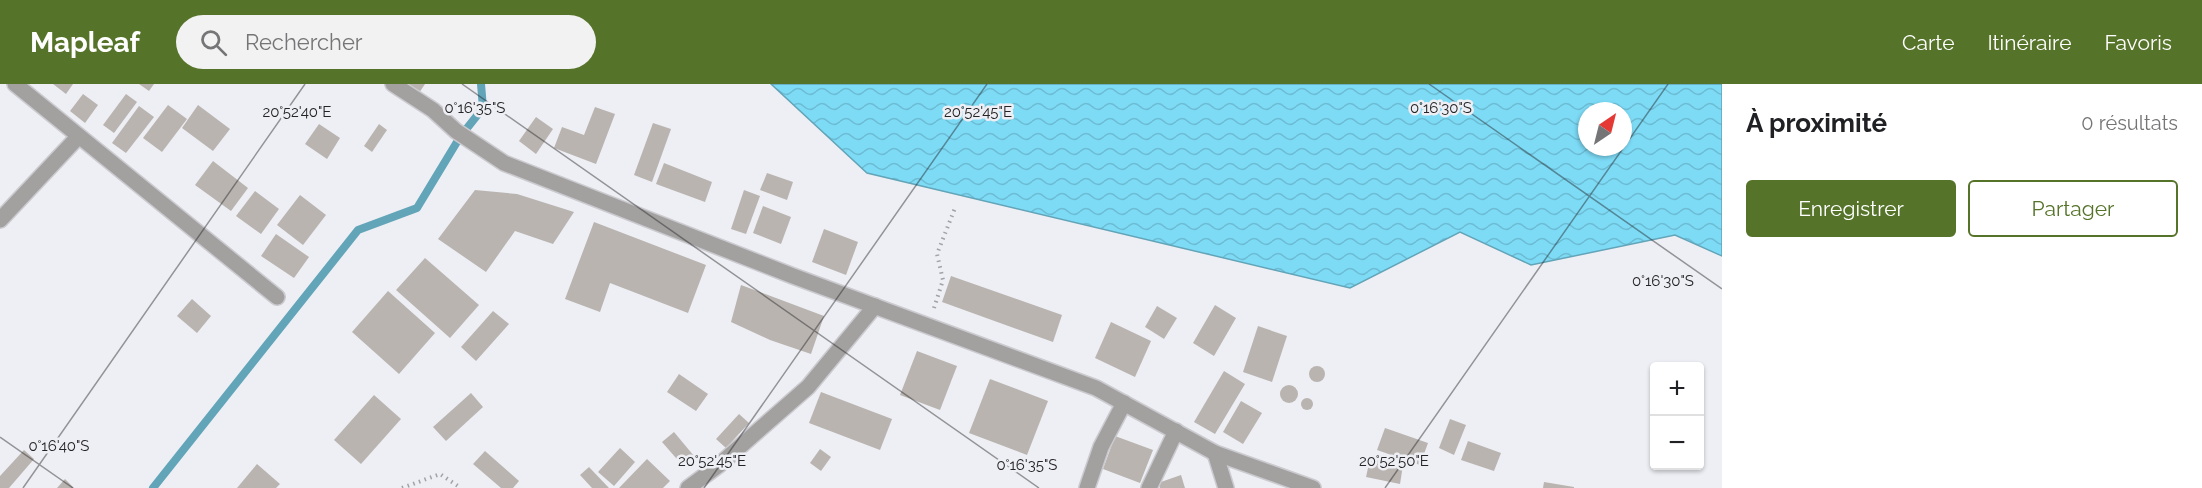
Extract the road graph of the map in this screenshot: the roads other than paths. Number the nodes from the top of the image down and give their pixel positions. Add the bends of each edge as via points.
1 (15, 84) edge
2 (393, 84) edge
3 (78, 137) junction
4 (0, 220) edge
5 (277, 297) dead end
6 (875, 306) junction
7 (1124, 403) junction
8 (1176, 431) junction
9 (1215, 453) junction
10 (688, 488) edge
11 (1087, 488) edge
12 (1149, 488) edge
13 (1226, 488) edge
14 (1313, 488) edge

1 - 3 street
2 - 6 street via 504,163
3 - 4 street
3 - 5 street
6 - 7 street via 1096,388
6 - 10 street via 808,387
7 - 8 street
7 - 11 street via 1101,447
8 - 9 street
8 - 12 street
9 - 13 street
9 - 14 street

